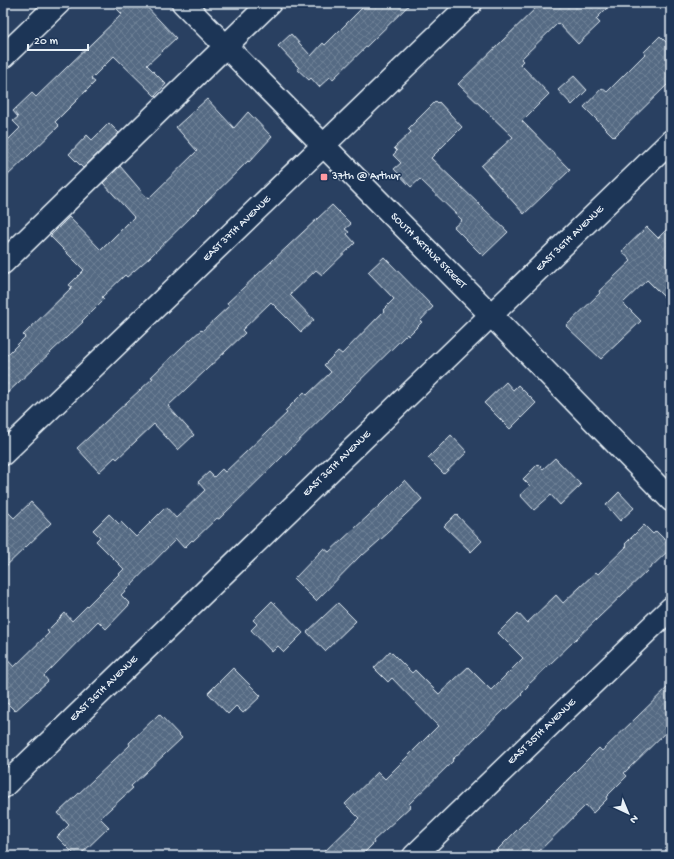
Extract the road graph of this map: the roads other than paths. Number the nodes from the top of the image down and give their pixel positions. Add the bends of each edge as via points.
1 (59, 3) edge
2 (183, 3) edge
3 (270, 3) edge
4 (471, 3) edge
5 (226, 46) junction
6 (3, 58) edge
7 (671, 141) edge
8 (324, 146) junction
9 (3, 263) edge
10 (491, 315) junction
11 (3, 454) edge
12 (671, 500) edge
13 (671, 608) edge
14 (3, 786) edge
15 (414, 856) edge

1 - 6 street
2 - 5 street, SOUTH ARTHUR STREET
3 - 5 street
4 - 8 street, EAST 37TH AVENUE
5 - 8 street, SOUTH ARTHUR STREET
5 - 9 street
7 - 10 street, EAST 36TH AVENUE
8 - 10 street, SOUTH ARTHUR STREET
8 - 11 street, EAST 37TH AVENUE
10 - 12 street, SOUTH ARTHUR STREET
10 - 14 street, EAST 36TH AVENUE
13 - 15 street, EAST 35TH AVENUE

